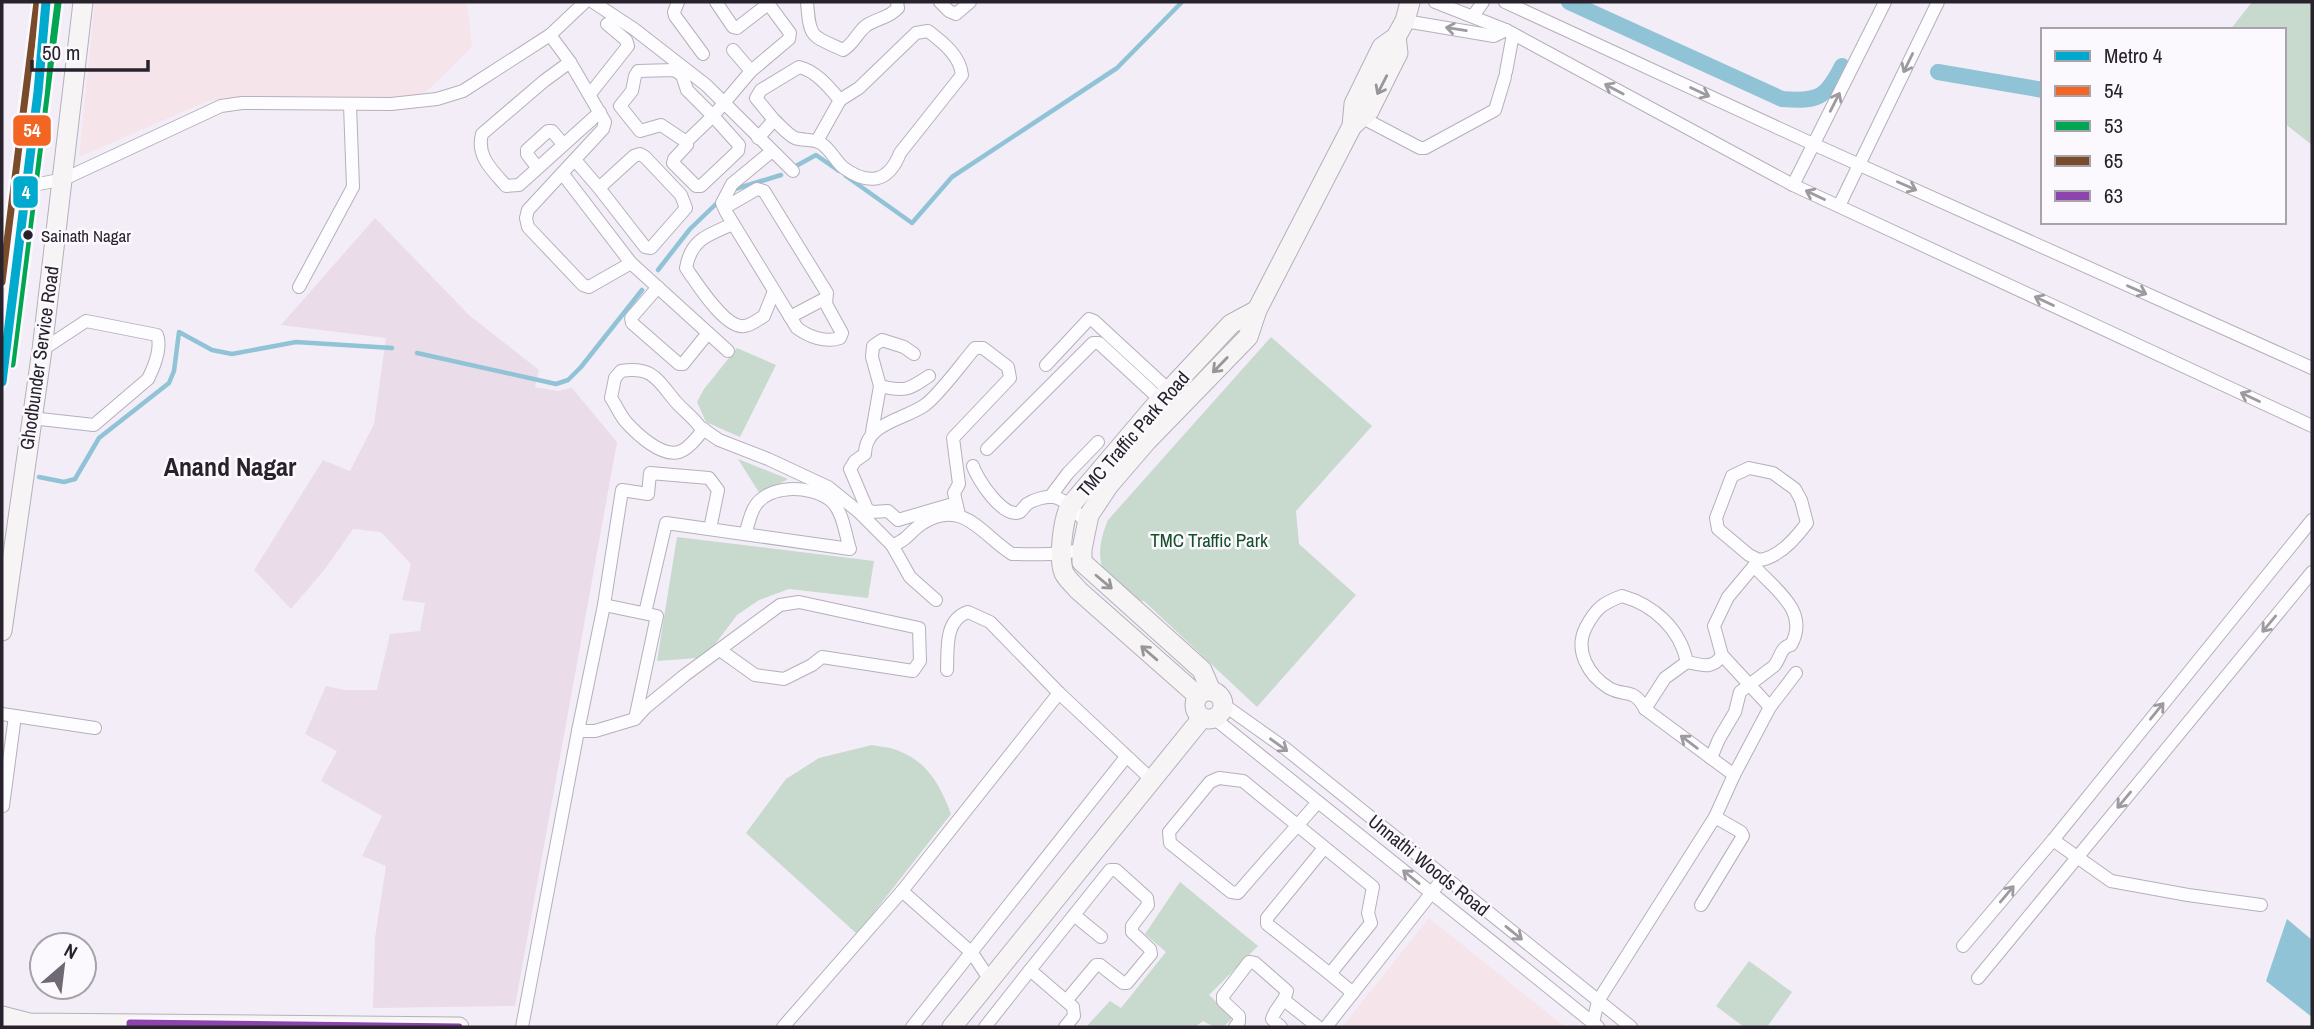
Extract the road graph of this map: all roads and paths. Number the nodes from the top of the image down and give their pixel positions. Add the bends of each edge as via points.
1 (48, 2) edge
2 (83, 2) edge
3 (585, 2) edge
4 (593, 2) edge
5 (678, 2) edge
6 (716, 2) edge
7 (807, 2) edge
8 (897, 2) edge
9 (940, 2) edge
10 (970, 2) edge
11 (1410, 2) edge
12 (1435, 2) edge
13 (1483, 2) edge
14 (1505, 2) edge
15 (1885, 2) edge
16 (1938, 2) edge
17 (768, 3) edge
18 (1473, 16) junction
19 (1400, 29) junction
20 (1509, 32) junction
21 (630, 34) junction
22 (550, 35) junction
23 (733, 50) dead end
24 (703, 54) dead end
25 (570, 62) junction
26 (751, 71) junction
27 (590, 94) junction
28 (840, 100) junction
29 (724, 103) junction
30 (350, 105) junction
31 (600, 112) junction
32 (713, 116) junction
33 (1356, 119) junction
34 (774, 120) junction
35 (758, 138) junction
36 (817, 141) junction
37 (685, 142) junction
38 (563, 144) junction
39 (1813, 144) junction
40 (772, 151) junction
41 (575, 160) junction
42 (1859, 165) junction
43 (537, 167) junction
44 (793, 171) dead end
45 (562, 173) junction
46 (64, 179) junction
47 (1793, 185) junction
48 (24, 187) junction
49 (599, 188) junction
50 (1839, 206) junction
51 (724, 208) junction
52 (733, 224) junction
53 (631, 263) junction
54 (299, 287) dead end
55 (658, 287) junction
56 (774, 291) junction
57 (826, 298) junction
58 (790, 317) junction
59 (708, 333) junction
60 (42, 350) junction
61 (728, 351) dead end
62 (914, 354) dead end
63 (2, 363) edge
64 (1046, 365) dead end
65 (2312, 368) edge
66 (929, 376) dead end
67 (880, 386) junction
68 (900, 391) junction
69 (1172, 402) junction
70 (920, 408) junction
71 (31, 418) junction
72 (2312, 426) edge
73 (704, 429) junction
74 (872, 432) junction
75 (1098, 442) dead end
76 (987, 449) dead end
77 (973, 466) dead end
78 (1050, 497) junction
79 (1070, 506) junction
80 (958, 509) junction
81 (925, 517) junction
82 (2312, 520) edge
83 (1087, 523) junction
84 (710, 529) junction
85 (745, 534) junction
86 (892, 545) junction
87 (1082, 556) junction
88 (1756, 563) junction
89 (1063, 564) junction
90 (2312, 572) edge
91 (936, 600) dead end
92 (604, 605) junction
93 (645, 613) junction
94 (2, 631) edge
95 (720, 649) junction
96 (1722, 655) junction
97 (1687, 662) junction
98 (947, 670) dead end
99 (1796, 673) dead end
100 (1749, 684) junction
101 (1059, 693) junction
102 (1210, 706) junction
103 (1770, 707) junction
104 (1645, 709) junction
105 (8, 715) edge
106 (635, 719) junction
107 (95, 728) dead end
108 (578, 732) junction
109 (1126, 757) junction
110 (1711, 758) junction
111 (1734, 775) junction
112 (1152, 780) junction
113 (1318, 802) junction
114 (3, 806) edge
115 (1715, 817) junction
116 (1297, 826) junction
117 (2053, 840) junction
118 (1324, 848) junction
119 (2077, 857) junction
120 (1444, 877) junction
121 (902, 891) junction
122 (1431, 894) junction
123 (1701, 905) dead end
124 (2261, 905) dead end
125 (1074, 915) junction
126 (1101, 937) dead end
127 (1963, 946) dead end
128 (972, 953) junction
129 (1030, 970) junction
130 (1330, 974) junction
131 (1978, 978) dead end
132 (990, 980) junction
133 (1353, 993) junction
134 (1284, 1000) junction
135 (1066, 1001) junction
136 (1598, 1001) junction
137 (2, 1016) edge
138 (130, 1025) edge
139 (990, 1025) edge
140 (1595, 1025) edge
141 (459, 1027) edge
142 (522, 1027) edge
143 (783, 1027) edge
144 (912, 1027) edge
145 (952, 1027) edge
146 (1065, 1027) edge
147 (1235, 1027) edge
148 (1281, 1027) edge
149 (1318, 1027) edge
150 (1326, 1027) edge
151 (1631, 1027) edge

1 - 48 main road
2 - 46 street, Ghodbunder Service Road
3 - 22 street
4 - 21 street via 612,24
5 - 24 street via 675,16
6 - 17 street via 737,28
7 - 8 street via 814,37 843,50 864,27 891,15
9 - 10 street via 956,14
11 - 19 street, TMC Traffic Park Road
12 - 18 street
13 - 18 street
14 -> 39 street
39 -> 15 street
16 -> 42 street
17 - 26 street via 790,33 789,39
18 - 20 street
20 -> 19 street via 1494,36
19 - 33 street, TMC Traffic Park Road via 1382,47 1354,104
20 - 33 street via 1505,75 1495,110 1425,148
47 -> 20 street
21 - 27 street via 628,46
21 - 29 street via 706,85
22 - 25 street
22 - 30 street via 463,91 437,99
23 - 26 street
25 - 27 street
25 - 43 street via 482,134 484,159 506,186 519,185
26 - 29 street
27 - 31 street
28 - 34 street via 825,82 799,67 761,90 757,98
28 - 36 street
28 - 36 street via 859,89 916,33 928,31 961,65 962,75 900,153 895,166 877,180 844,168
29 - 32 street
29 - 35 street
30 - 46 street via 221,106
30 - 54 street via 353,187
31 - 38 street
31 - 41 street via 603,129
32 - 37 street
32 - 37 street via 739,145 701,186 673,163
32 - 37 street via 674,69 638,71 632,91 620,106 640,131 661,125
33 - 69 street, TMC Traffic Park Road via 1257,310 1231,324
34 - 35 street
34 - 36 street via 795,137
35 - 40 street
38 - 43 street
38 - 43 street via 548,131 527,150
39 - 42 street
39 - 47 street
40 - 44 street
40 - 51 street via 732,184
41 - 45 street
41 - 49 street
42 - 50 street
42 -> 65 street
45 - 53 street
45 - 53 street via 528,210 528,227 583,285 595,285
46 - 48 street
46 - 60 street, Ghodbunder Service Road
50 -> 47 street
48 - 63 main road
49 - 49 street via 645,247 651,248 686,208 681,195 640,155
72 -> 50 street
51 - 52 street
51 - 57 street via 757,189 764,191
52 - 56 street
52 - 56 street via 699,239 686,268 718,310 735,324 745,326 764,316
53 - 55 street
55 - 59 street
55 - 59 street via 631,318 632,323 679,364
56 - 58 street
57 - 58 street
57 - 58 street via 842,333 840,338 832,341 806,334
59 - 61 street
60 - 71 street, Ghodbunder Service Road
60 - 71 street via 86,321 157,335 160,342 148,379 94,425
62 - 67 street via 893,342 882,340 873,346
64 - 69 street via 1089,319
66 - 68 street
67 - 68 street
67 - 74 street
68 - 70 street
69 - 76 street via 1136,378 1098,342 1093,343
69 - 79 street, TMC Traffic Park Road
69 - 83 street, TMC Traffic Park Road via 1109,485
70 - 74 street
70 - 80 street via 975,348 983,348 1008,366 1010,378 953,438
71 - 94 street, Ghodbunder Service Road
73 - 73 street via 658,378 632,369 621,370 615,378 611,398 626,421 657,447 679,452
73 - 86 street via 828,488
74 - 81 street via 865,454 850,469 867,509 872,513 888,511 898,520
75 - 78 street
77 - 78 street via 1003,509 1021,511 1030,502
78 - 79 street
79 - 83 street
79 - 89 street, TMC Traffic Park Road
80 - 81 street
80 - 89 street via 1012,554 1050,553
81 - 86 street via 904,541
117 -> 82 street
83 - 87 street, TMC Traffic Park Road
84 - 85 street
84 - 92 street via 718,490 709,478 650,472 648,494 622,490
84 - 93 street via 666,523
85 - 85 street via 758,536 850,550 841,517 830,499 799,488 774,491 754,506
86 - 91 street via 910,578
87 - 89 street
87 -> 102 street via 1202,670
88 - 88 street via 1774,556 1807,523 1795,489 1773,473 1749,468 1732,475 1716,517 1718,529
88 - 96 street via 1728,597 1714,626
88 - 100 street via 1795,611 1797,634 1774,666
102 -> 89 street via 1078,590
90 -> 119 street
92 - 93 street
92 - 108 street
93 - 106 street via 657,616
95 - 95 street via 780,605 799,602 919,628 920,661 913,671 822,657 784,679 755,675
95 - 106 street
96 - 97 street via 1710,666
96 - 100 street
97 - 104 street via 1665,678
97 - 104 street via 1683,646 1667,622 1648,606 1622,596 1602,603 1581,637 1585,663 1611,690 1633,694
98 - 101 street via 952,624 968,612 990,622
99 - 103 street
100 - 103 street
100 - 110 street via 1740,692
101 - 109 street
101 - 121 street
102 - 112 street
102 - 113 street, Unnathi Woods Road
102 -> 120 street, Unnathi Woods Road via 1286,750
103 - 111 street
110 -> 104 street
105 - 107 street
105 - 114 street
106 - 108 street
108 - 142 street
109 - 112 street
109 - 128 street
110 - 111 street
111 - 115 street
112 - 132 street
113 - 116 street
122 -> 113 street, Unnathi Woods Road
115 - 123 street via 1743,836
115 - 136 street
116 - 116 street via 1238,893 1170,842 1169,832 1210,782 1219,778 1243,781
116 - 118 street
117 - 119 street
127 -> 117 street
118 - 130 street via 1373,887 1368,913 1371,923
118 - 130 street via 1267,918 1267,924
119 - 124 street via 2111,881
119 - 131 street
120 - 122 street
120 -> 136 street, Unnathi Woods Road
121 - 128 street
121 - 143 street
122 - 133 street
122 - 140 street, Unnathi Woods Road
125 - 126 street
125 - 129 street
125 - 135 street via 1110,870 1116,870 1147,898 1148,905 1132,932 1151,954 1127,983 1096,965
128 - 132 street
128 - 144 street
129 - 135 street
129 - 139 street
130 - 133 street
132 - 145 street
133 - 150 street
134 - 147 street via 1287,991 1249,962 1223,996 1239,1016
134 - 148 street via 1272,1019
134 - 149 street
135 - 146 street via 1074,1016
136 - 140 street
136 - 151 street, Unnathi Woods Road
137 - 138 street via 29,1023
138 - 141 street

